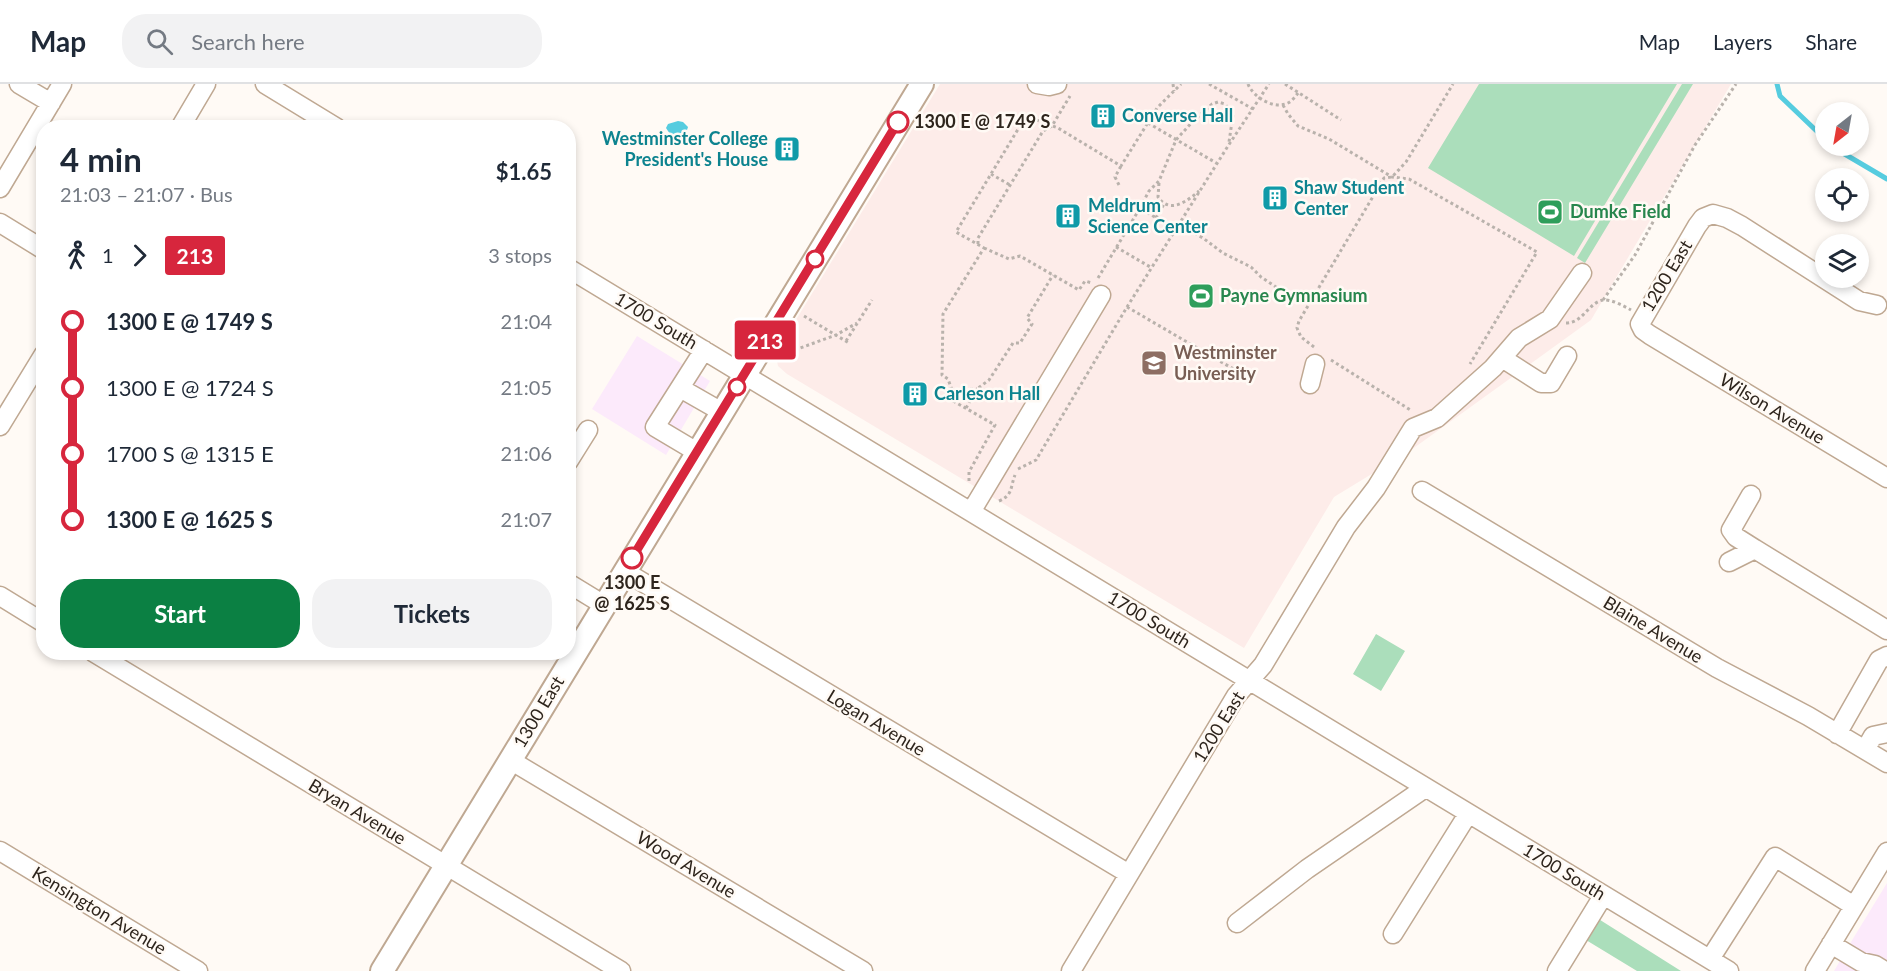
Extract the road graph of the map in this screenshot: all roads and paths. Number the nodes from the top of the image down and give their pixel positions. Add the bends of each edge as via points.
1 (19, 84) edge
2 (62, 84) edge
3 (206, 84) edge
4 (265, 84) edge
5 (922, 84) edge
6 (1037, 84) edge
7 (1173, 84) edge
8 (1181, 84) edge
9 (1209, 84) edge
10 (1248, 84) edge
11 (1269, 84) edge
12 (1285, 84) edge
13 (1453, 84) edge
14 (1736, 84) edge
15 (1065, 88) edge
16 (1174, 91) junction
17 (1298, 93) junction
18 (1230, 95) junction
19 (1259, 98) junction
20 (51, 103) junction
21 (1225, 104) junction
22 (1283, 105) junction
23 (1252, 109) junction
24 (41, 120) edge
25 (185, 120) edge
26 (324, 120) edge
27 (1341, 120) dead end
28 (1148, 123) junction
29 (1052, 126) junction
30 (36, 128) edge
31 (1176, 140) junction
32 (1228, 146) junction
33 (1218, 164) junction
34 (1121, 166) junction
35 (991, 174) junction
36 (1392, 177) junction
37 (1159, 182) junction
38 (1010, 185) junction
39 (1119, 185) dead end
40 (0, 188) edge
41 (1203, 188) junction
42 (1164, 204) junction
43 (1140, 208) junction
44 (1156, 218) junction
45 (0, 223) edge
46 (1179, 224) junction
47 (1176, 230) junction
48 (978, 244) junction
49 (36, 245) edge
50 (1116, 247) junction
51 (984, 248) junction
52 (1152, 268) junction
53 (576, 273) edge
54 (1582, 273) dead end
55 (1053, 275) junction
56 (1282, 291) dead end
57 (1101, 295) dead end
58 (872, 300) dead end
59 (1603, 300) junction
60 (1303, 303) dead end
61 (1877, 305) dead end
62 (1308, 306) junction
63 (1127, 307) junction
64 (1634, 312) dead end
65 (804, 316) dead end
66 (1550, 319) junction
67 (857, 323) junction
68 (836, 335) junction
69 (1657, 339) joint
70 (704, 350) junction
71 (778, 356) dead end
72 (1567, 356) dead end
73 (1319, 357) junction
74 (1502, 358) junction
75 (36, 367) edge
76 (1467, 368) dead end
77 (1242, 374) dead end
78 (745, 375) junction
79 (1310, 384) dead end
80 (680, 388) junction
81 (977, 388) junction
82 (952, 390) junction
83 (966, 408) junction
84 (1419, 411) dead end
85 (722, 412) junction
86 (0, 426) edge
87 (588, 430) dead end
88 (576, 449) edge
89 (697, 452) junction
90 (1887, 478) edge
91 (970, 484) dead end
92 (1422, 491) dead end
93 (1751, 495) dead end
94 (997, 501) dead end
95 (971, 512) junction
96 (1755, 549) junction
97 (1730, 562) dead end
98 (624, 571) junction
99 (576, 588) edge
100 (0, 596) edge
101 (604, 604) junction
102 (36, 618) edge
103 (1887, 630) edge
104 (576, 650) edge
105 (1887, 656) edge
106 (106, 660) edge
107 (570, 660) edge
108 (1249, 681) junction
109 (1887, 733) edge
110 (1837, 734) junction
111 (1865, 750) junction
112 (510, 760) junction
113 (1887, 763) edge
114 (1425, 788) junction
115 (1468, 814) junction
116 (0, 851) edge
117 (1887, 852) edge
118 (446, 865) junction
119 (1128, 874) junction
120 (1603, 896) junction
121 (1854, 906) junction
122 (1237, 924) dead end
123 (1393, 933) dead end
124 (1831, 944) junction
125 (1710, 959) junction
126 (1864, 967) edge
127 (198, 971) edge
128 (382, 971) edge
129 (621, 971) edge
130 (863, 971) edge
131 (1071, 971) edge
132 (1557, 971) edge
133 (1730, 971) edge
134 (1815, 971) edge
135 (1885, 971) edge

1 - 20 street
2 - 20 street
3 - 25 street
4 - 26 street
5 - 78 main road, 1300 East
6 - 15 street
7 - 16 path
8 - 16 path
9 - 18 path
10 - 19 path
11 - 19 path
12 - 17 path
13 - 36 path via 1406,162
14 - 59 path via 1695,145 1635,255
15 - 29 path
16 - 28 path
17 - 22 path
17 - 27 path
18 - 21 path
18 - 23 path
19 - 22 path
19 - 23 path
20 - 24 street
21 - 31 path via 1212,104
21 - 32 path via 1234,121
22 - 36 path via 1298,126 1329,139
23 - 32 path
28 - 31 path
28 - 34 path
29 - 34 path
29 - 35 path via 1026,116
29 - 38 path via 1043,130
30 - 40 street
31 - 33 path
31 - 37 path
32 - 33 path
33 - 41 path
34 - 39 path via 1114,177
35 - 38 path
35 - 48 path via 956,232
36 - 62 path via 1384,178
36 - 76 path via 1409,179 1536,252
37 - 42 path via 1158,197
37 - 43 path
38 - 48 path
41 - 42 path via 1179,204
41 - 46 path
42 - 44 path
43 - 44 path
43 - 50 path
44 - 47 path
45 - 49 street
46 - 47 path
46 - 56 path via 1251,267
47 - 52 path
48 - 51 path
50 - 52 path
50 - 55 path via 1094,284 1085,281 1079,290
51 - 55 path via 1009,259 1020,256
51 - 82 path via 943,314 942,375
52 - 63 path
53 - 70 street, 1700 South
54 - 66 street
55 - 81 path via 1027,318 1032,324 1020,343 1013,343 989,380
57 - 95 street
58 - 67 path
59 - 64 path
59 - 66 path via 1578,321 1561,323
60 - 62 path
61 - 69 street, 1200 East via 1859,302 1734,222 1713,213 1697,226 1641,321 1643,330
62 - 73 path via 1297,328
63 - 77 path
63 - 94 path via 1036,460 1018,469 1007,497
65 - 68 path
66 - 74 street, 1200 East via 1519,338
67 - 68 path
67 - 68 path via 848,342
68 - 71 path
69 - 90 street, Wilson Avenue
70 - 78 street, 1700 South
70 - 80 street
72 - 74 street via 1551,383 1541,382
73 - 79 street
73 - 84 path via 1410,410
74 - 108 street, 1200 East via 1437,418 1413,428 1346,527 1263,665
75 - 86 street
78 - 85 main road, 1300 East
78 - 95 street, 1700 South
80 - 85 street
80 - 89 street via 656,427
81 - 82 path
81 - 83 path
82 - 83 path via 948,398
83 - 91 path via 994,425 969,472
85 - 89 main road, 1300 East
87 - 88 street
89 - 98 main road, 1300 East
92 - 110 street, Blaine Avenue via 1717,668
93 - 96 street via 1731,530
95 - 108 street, 1700 South
96 - 97 street
96 - 103 street
98 - 101 main road, 1300 East
98 - 119 street, Logan Avenue
99 - 101 street
100 - 102 street
101 - 104 main road, 1300 East
105 - 110 street via 1879,660
106 - 118 street, Bryan Avenue
107 - 112 main road, 1300 East
108 - 114 street, 1700 South
108 - 119 street, 1200 East via 1236,696
109 - 111 street via 1873,736
110 - 111 street, Blaine Avenue
111 - 113 street, Blaine Avenue
112 - 118 main road, 1300 East
112 - 130 street, Wood Avenue
114 - 115 street, 1700 South
114 - 122 street via 1307,869
115 - 120 street, 1700 South
115 - 123 street
116 - 127 street, Kensington Avenue
117 - 121 street
118 - 128 main road, 1300 East
118 - 129 street, Bryan Avenue
119 - 131 street, 1200 East
120 - 125 street, 1700 South
120 - 132 street
121 - 124 street
121 - 125 street via 1775,856
124 - 126 street
124 - 134 street
125 - 133 street, 1700 South
126 - 135 street via 1875,965

